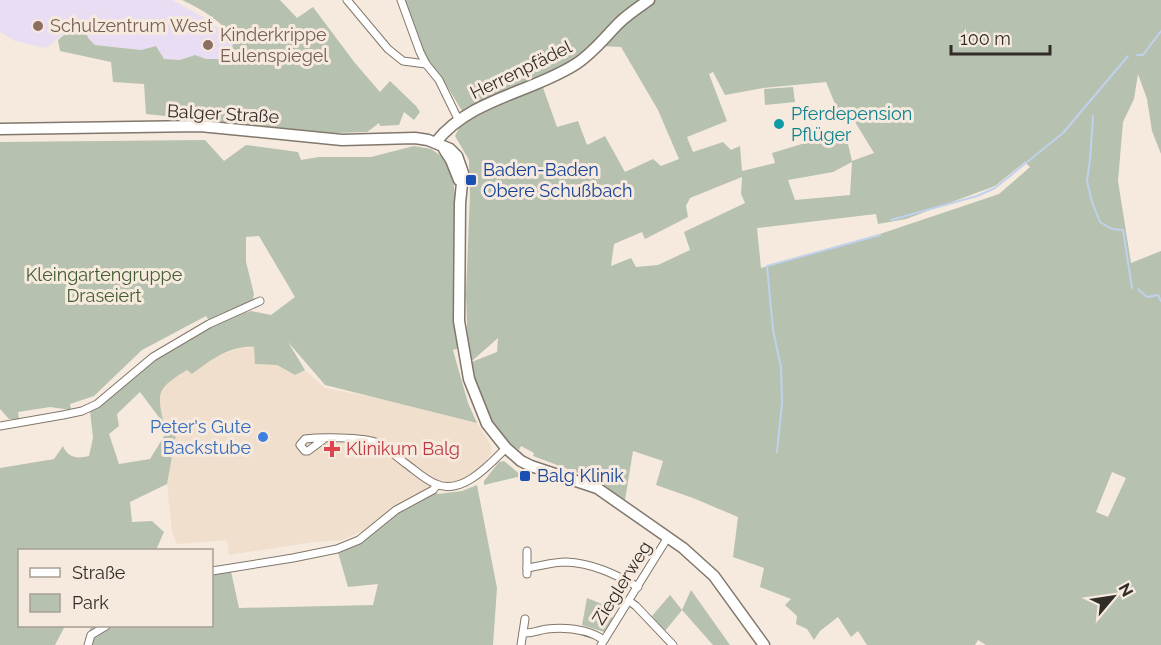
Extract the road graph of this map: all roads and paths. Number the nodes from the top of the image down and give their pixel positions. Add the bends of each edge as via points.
1 (347, 0) edge
2 (401, 0) edge
3 (649, 0) edge
4 (426, 64) junction
5 (459, 121) junction
6 (0, 129) edge
7 (439, 144) junction
8 (260, 300) dead end
9 (0, 426) edge
10 (324, 439) dead end
11 (506, 448) junction
12 (437, 485) junction
13 (668, 537) junction
14 (527, 551) dead end
15 (213, 571) edge
16 (638, 587) junction
17 (629, 601) junction
18 (525, 619) dead end
19 (104, 627) edge
20 (523, 633) junction
21 (603, 643) edge
22 (766, 644) edge
23 (88, 645) edge
24 (521, 645) edge
25 (673, 645) edge

1 - 4 street via 388,49 404,61
2 - 4 street
3 - 5 street, Herrenpfädel via 568,69 479,107
4 - 5 street via 439,80
5 - 7 street, Herrenpfädel via 446,130
6 - 7 street, Balger Straße via 200,126 317,139 415,138
7 - 11 street via 457,156 463,173 459,203 459,321 464,361 482,413
8 - 9 street via 153,357 98,404 82,411
10 - 12 street via 372,441
11 - 12 street via 478,476 463,483
11 - 13 street via 531,466 597,488
12 - 15 street via 396,510 359,540 337,549
13 - 16 street, Zieglerweg
13 - 22 street via 714,576
14 - 16 street via 527,571 565,562 614,573
16 - 17 street, Zieglerweg
17 - 21 street, Zieglerweg
17 - 25 street
18 - 20 street
19 - 23 street via 91,635
20 - 21 street via 573,628 590,633
20 - 24 street

